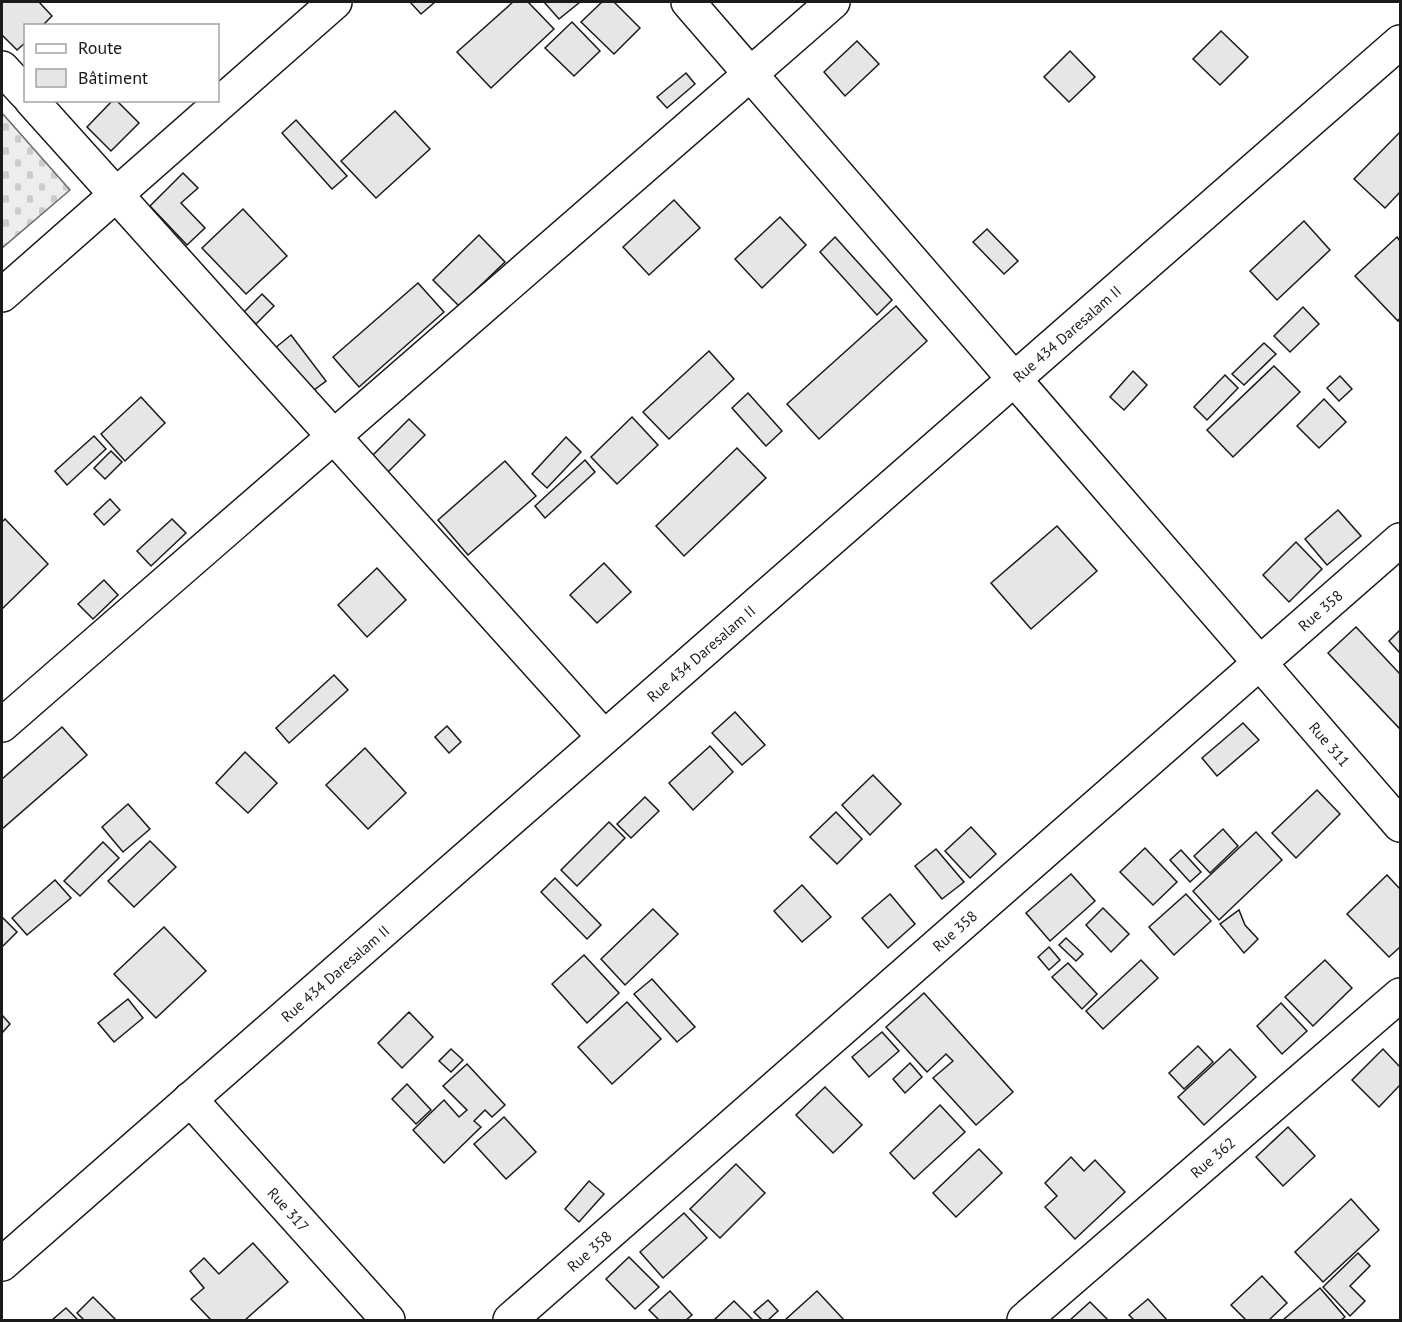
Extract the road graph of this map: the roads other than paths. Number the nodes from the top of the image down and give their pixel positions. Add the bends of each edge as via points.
1 (335, 2) edge
2 (688, 2) edge
3 (833, 2) edge
4 (1401, 42) edge
5 (2, 68) edge
6 (750, 74) junction
7 (24, 92) edge
8 (33, 102) edge
9 (116, 195) junction
10 (2, 295) edge
11 (1014, 379) junction
12 (333, 436) junction
13 (1401, 540) edge
14 (1261, 663) junction
15 (2, 725) edge
16 (604, 737) junction
17 (1401, 825) edge
18 (1401, 994) edge
19 (190, 1100) junction
20 (2, 1264) edge
21 (388, 1320) edge
22 (510, 1320) edge
23 (1024, 1320) edge

1 - 9 street
2 - 6 street, Rue 311
3 - 6 street
4 - 11 street, Rue 434 Daresalam II
5 - 7 street
6 - 11 street, Rue 311
6 - 12 street
8 - 9 street
9 - 10 street
9 - 12 street
11 - 14 street, Rue 311
11 - 16 street, Rue 434 Daresalam II
12 - 15 street
12 - 16 street
13 - 14 street, Rue 358
14 - 17 street, Rue 311
14 - 22 street, Rue 358
16 - 19 street, Rue 434 Daresalam II
18 - 23 street, Rue 362
19 - 20 street, Rue 434 Daresalam II
19 - 21 street, Rue 317

